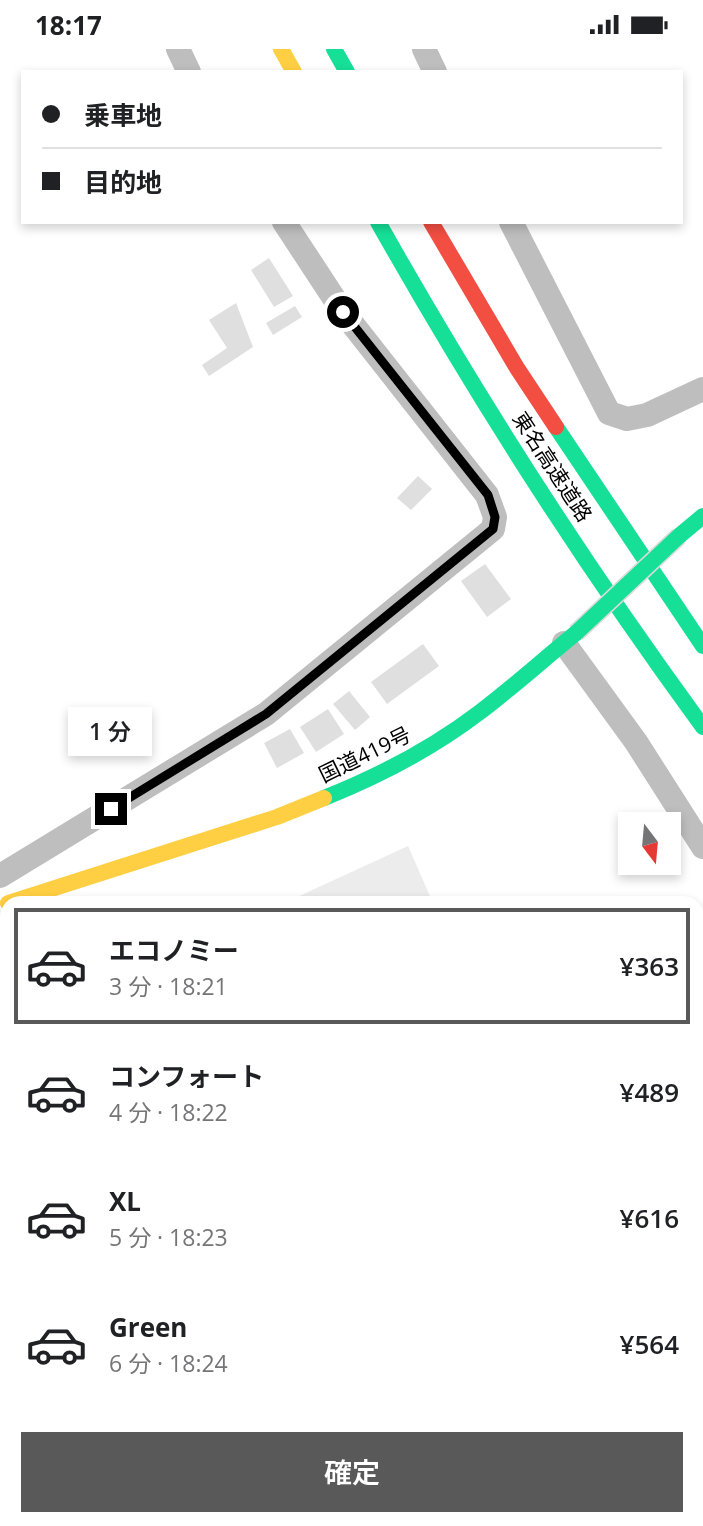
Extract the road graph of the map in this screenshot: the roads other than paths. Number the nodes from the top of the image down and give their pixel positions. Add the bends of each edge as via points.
1 (178, 49) edge
2 (281, 49) edge
3 (334, 49) edge
4 (424, 49) edge
5 (188, 70) edge
6 (292, 70) edge
7 (346, 70) edge
8 (434, 70) edge
9 (285, 224) edge
10 (379, 224) edge
11 (432, 224) edge
12 (512, 224) edge
13 (703, 389) edge
14 (703, 516) edge
15 (570, 638) junction
16 (703, 646) edge
17 (703, 727) edge
18 (703, 847) edge
19 (0, 876) edge
20 (30, 896) edge

1 - 5 street
2 - 6 main road
3 - 7 main road
4 - 8 street
9 - 19 street via 343,312 488,495 495,517 493,529 266,714
10 - 17 main road, 東名高速道路 via 575,543
11 - 16 main road, 東名高速道路 via 517,368
12 - 13 street via 609,413 627,419 647,415
14 - 15 main road, 国道419号, bridge
15 - 18 street
15 - 20 main road, 国道419号 via 479,713 363,783 277,817

